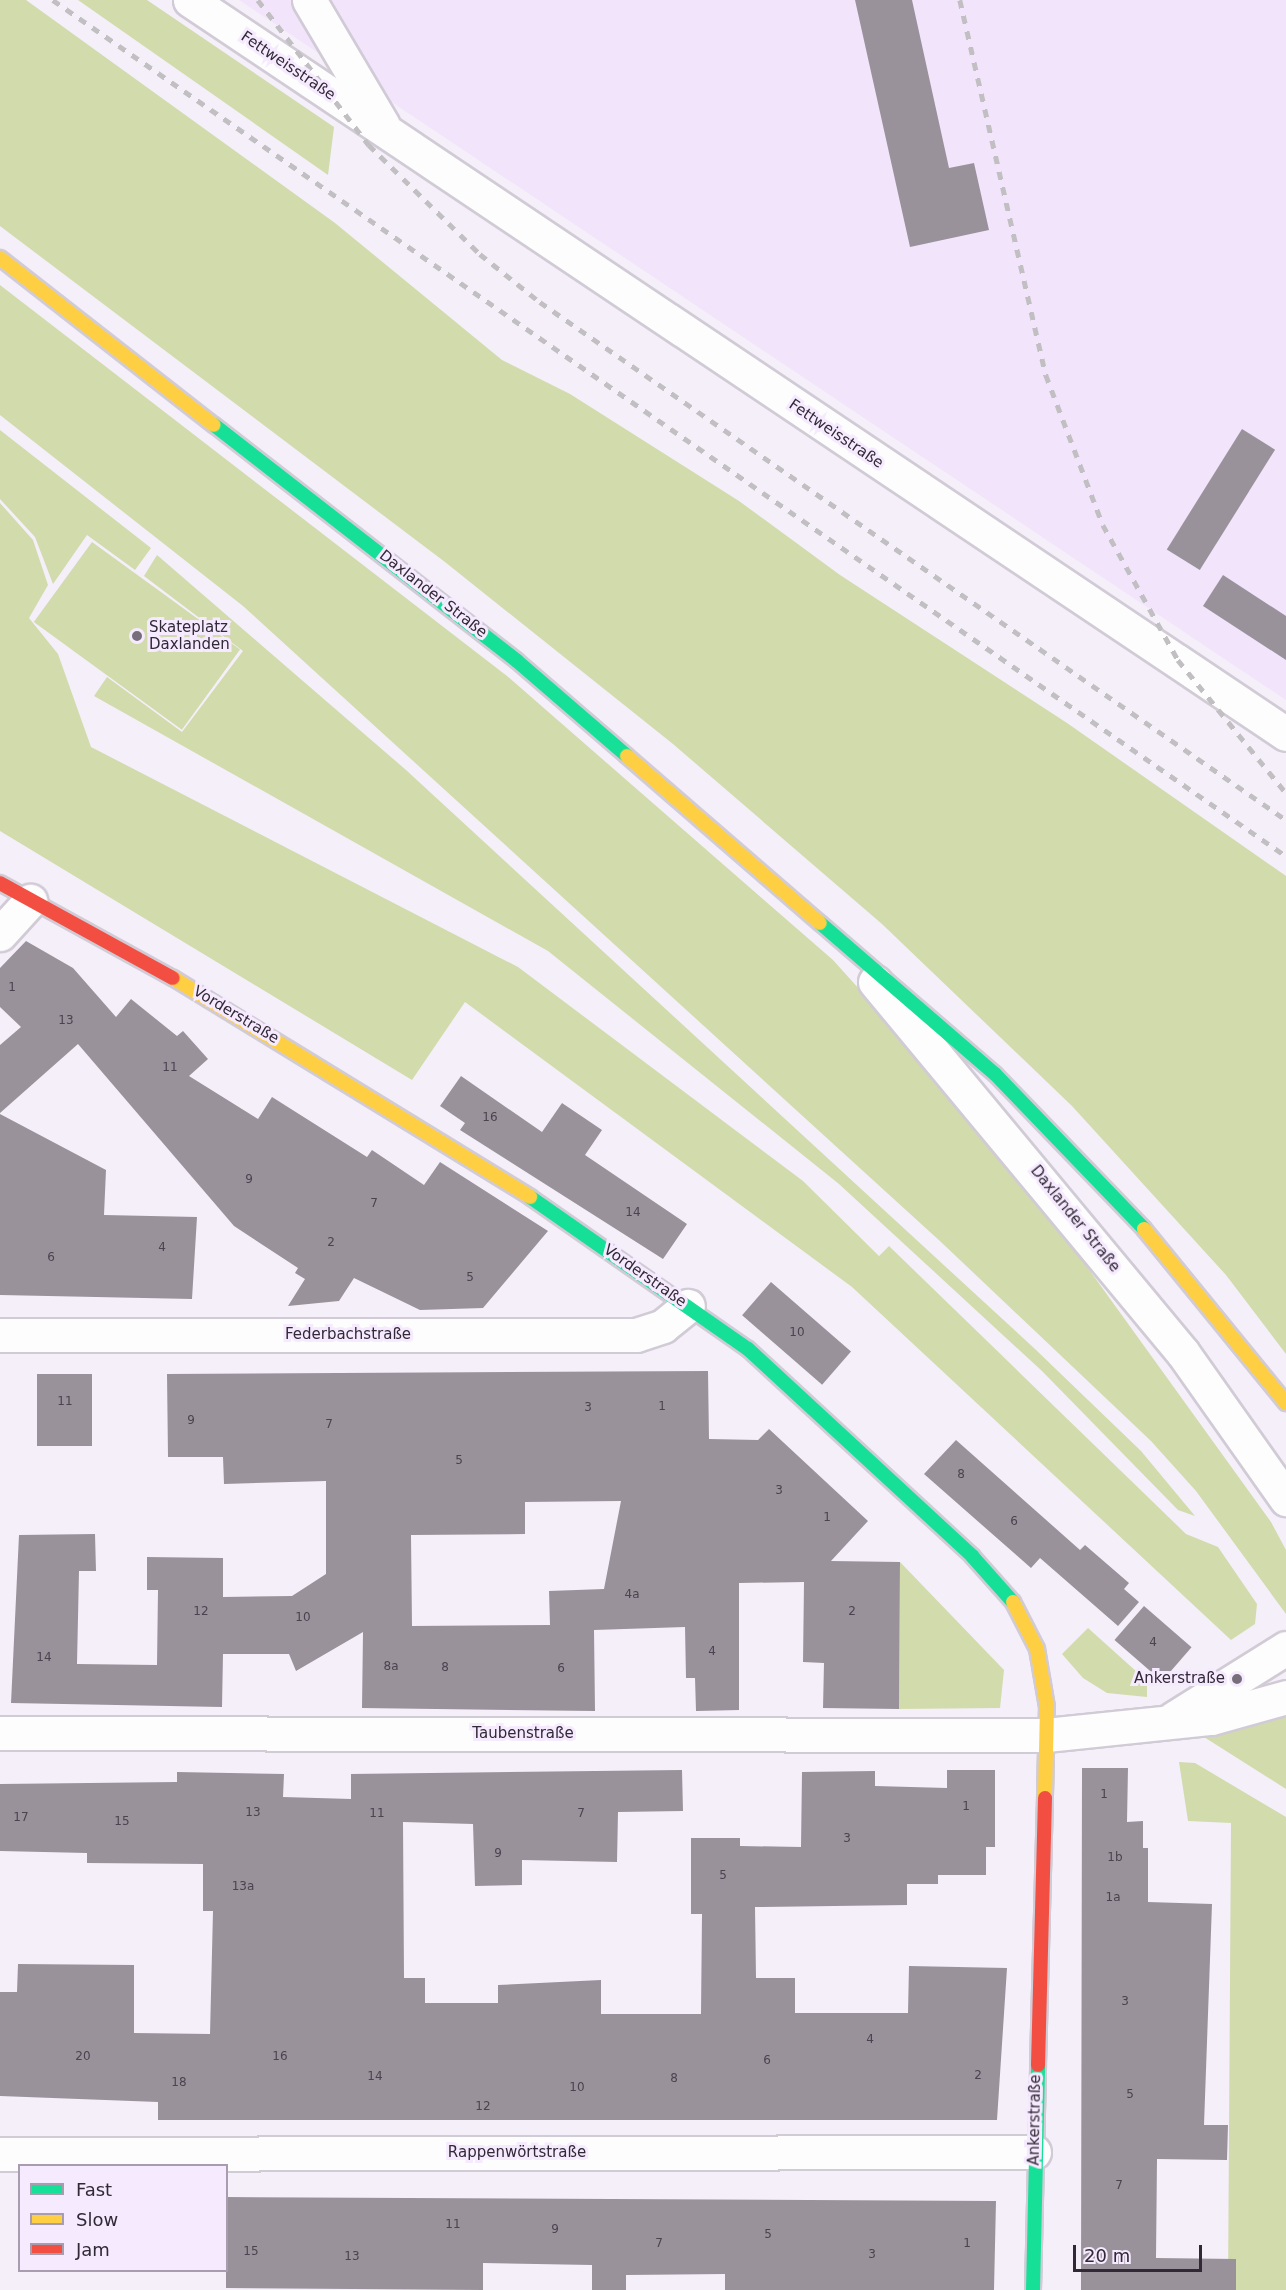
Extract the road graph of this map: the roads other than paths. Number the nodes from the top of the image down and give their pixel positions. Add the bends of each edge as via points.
1 (190, 0) edge
2 (309, 0) edge
3 (386, 131) junction
4 (0, 258) edge
5 (1286, 734) edge
6 (0, 883) edge
7 (30, 901) junction
8 (0, 934) edge
9 (849, 951) junction
10 (688, 1306) junction
11 (0, 1335) edge
12 (1286, 1403) edge
13 (1286, 1499) edge
14 (1286, 1648) edge
15 (1286, 1697) edge
16 (1170, 1721) junction
17 (0, 1732) edge
18 (1046, 1735) junction
19 (1035, 2152) junction
20 (0, 2154) edge
21 (1033, 2290) edge

1 - 3 street, Fettweisstraße
2 - 3 street, Fettweisstraße
3 - 5 street, Fettweisstraße
4 - 9 street, Daxlander Straße via 517,661 653,774
6 - 7 street, Vorderstraße
7 - 8 street
7 - 10 street, Vorderstraße via 167,974 394,1110
9 - 12 street, Daxlander Straße via 995,1074 1063,1139 1128,1210
9 - 13 street, Daxlander Straße via 1183,1353
10 - 11 street, Federbachstraße via 663,1326 636,1335
10 - 18 street, Vorderstraße via 748,1349 972,1556 1012,1600 1037,1649
14 - 16 street
15 - 16 street via 1239,1712
16 - 18 street
17 - 18 street, Taubenstraße
18 - 19 street, Ankerstraße
19 - 20 street, Rappenwörtstraße
19 - 21 street, Ankerstraße

